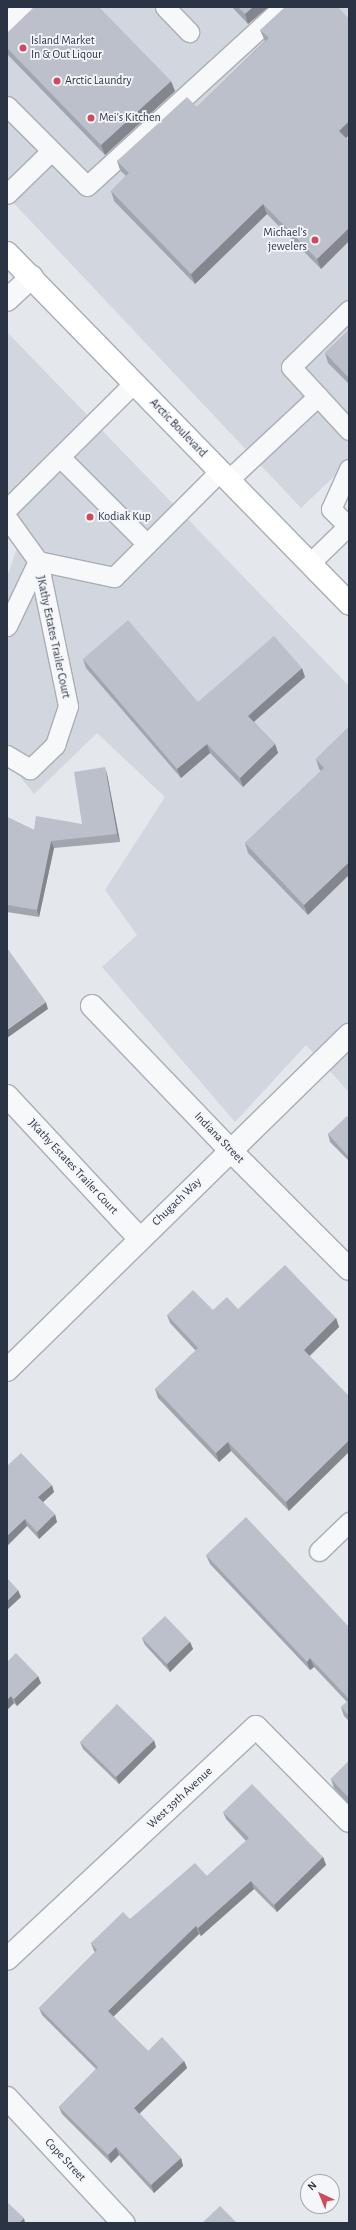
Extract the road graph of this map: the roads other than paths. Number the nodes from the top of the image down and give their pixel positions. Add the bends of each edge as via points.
1 (23, 7) edge
2 (165, 7) edge
3 (283, 7) edge
4 (7, 22) edge
5 (190, 32) dead end
6 (7, 106) edge
7 (52, 151) junction
8 (7, 194) edge
9 (7, 252) edge
10 (32, 277) junction
11 (7, 300) edge
12 (349, 310) edge
13 (134, 383) junction
14 (318, 396) junction
15 (349, 430) edge
16 (60, 457) junction
17 (349, 469) edge
18 (224, 476) junction
19 (7, 509) edge
20 (7, 518) edge
21 (349, 527) edge
22 (147, 544) junction
23 (38, 561) junction
24 (310, 563) junction
25 (349, 604) edge
26 (7, 626) edge
27 (7, 755) edge
28 (92, 1006) dead end
29 (349, 1035) edge
30 (7, 1096) edge
31 (230, 1150) junction
32 (140, 1239) junction
33 (349, 1269) edge
34 (7, 1370) edge
35 (349, 1522) edge
36 (319, 1552) dead end
37 (349, 1821) edge
38 (7, 1958) edge
39 (7, 2098) edge
40 (123, 2223) edge

1 - 4 lane
2 - 5 lane
3 - 7 lane via 87,186
6 - 7 lane
7 - 8 lane
9 - 10 main road, Arctic Boulevard
10 - 11 street
10 - 13 main road, Arctic Boulevard
12 - 14 lane via 291,366
13 - 16 lane
13 - 18 main road, Arctic Boulevard
14 - 15 lane
14 - 18 lane
16 - 19 lane
16 - 22 lane
17 - 21 lane via 331,509
18 - 22 lane
18 - 24 main road, Arctic Boulevard
20 - 23 lane, JKathy Estates Trailer Court
21 - 24 lane
22 - 23 lane via 114,577
23 - 26 lane, JKathy Estates Trailer Court
23 - 27 lane, JKathy Estates Trailer Court via 68,706 55,745 30,769
24 - 25 main road, Arctic Boulevard
28 - 31 street, Indiana Street
29 - 31 street, Chugach Way
30 - 32 street, JKathy Estates Trailer Court
31 - 32 street, Chugach Way
31 - 33 street, Indiana Street
32 - 34 street, Chugach Way
35 - 36 lane
37 - 38 street, West 39th Avenue via 256,1727
39 - 40 street, Cope Street

